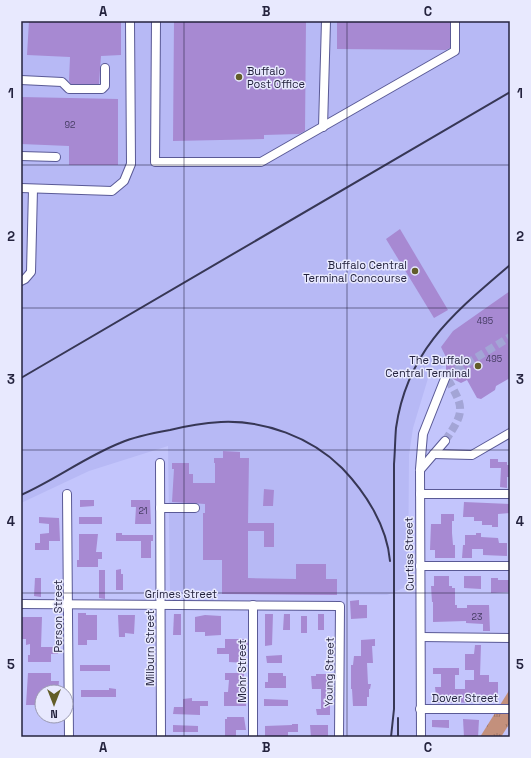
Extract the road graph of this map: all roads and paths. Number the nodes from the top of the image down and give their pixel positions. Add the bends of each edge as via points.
1 (130, 21) edge
2 (156, 21) edge
3 (326, 21) edge
4 (455, 21) edge
5 (105, 68) dead end
6 (21, 80) edge
7 (323, 127) junction
8 (21, 156) edge
9 (56, 157) dead end
10 (21, 188) edge
11 (33, 189) junction
12 (21, 281) edge
13 (446, 376) dead end
14 (510, 433) edge
15 (445, 441) tunnel mouth
16 (434, 454) junction
17 (160, 463) dead end
18 (420, 470) junction
19 (67, 494) dead end
20 (420, 494) junction
21 (510, 494) edge
22 (160, 508) junction
23 (195, 508) dead end
24 (420, 566) junction
25 (510, 566) edge
26 (21, 604) edge
27 (69, 604) junction
28 (161, 605) junction
29 (253, 605) junction
30 (340, 606) joint
31 (421, 637) junction
32 (510, 638) edge
33 (420, 709) junction
34 (510, 709) edge
35 (69, 737) edge
36 (161, 737) edge
37 (254, 737) edge
38 (339, 737) edge
39 (421, 737) edge

1 - 11 street via 131,164 124,181 112,191
2 - 7 street via 155,162 261,162
3 - 7 street
4 - 7 street via 455,51
5 - 6 street via 105,86 102,89 69,89 62,82
8 - 9 street
10 - 11 street
11 - 12 street via 30,272
13 - 18 street, Curtiss Street via 423,434
14 - 16 street via 472,455
15 - 16 street
16 - 18 street
17 - 22 street, Milburn Street
18 - 20 street, Curtiss Street
19 - 27 street, Person Street
20 - 21 street
20 - 24 street, Curtiss Street
22 - 23 street
22 - 28 street, Milburn Street
24 - 25 street
24 - 31 street, Curtiss Street
26 - 27 street, Grimes Street
27 - 28 street, Grimes Street
27 - 35 street, Person Street
28 - 29 street, Grimes Street
28 - 36 street, Milburn Street
29 - 30 street, Grimes Street
29 - 37 street, Mohr Street
30 - 38 street, Young Street
31 - 32 street
31 - 33 street, Curtiss Street
33 - 34 street, Dover Street
33 - 39 street, Curtiss Street

